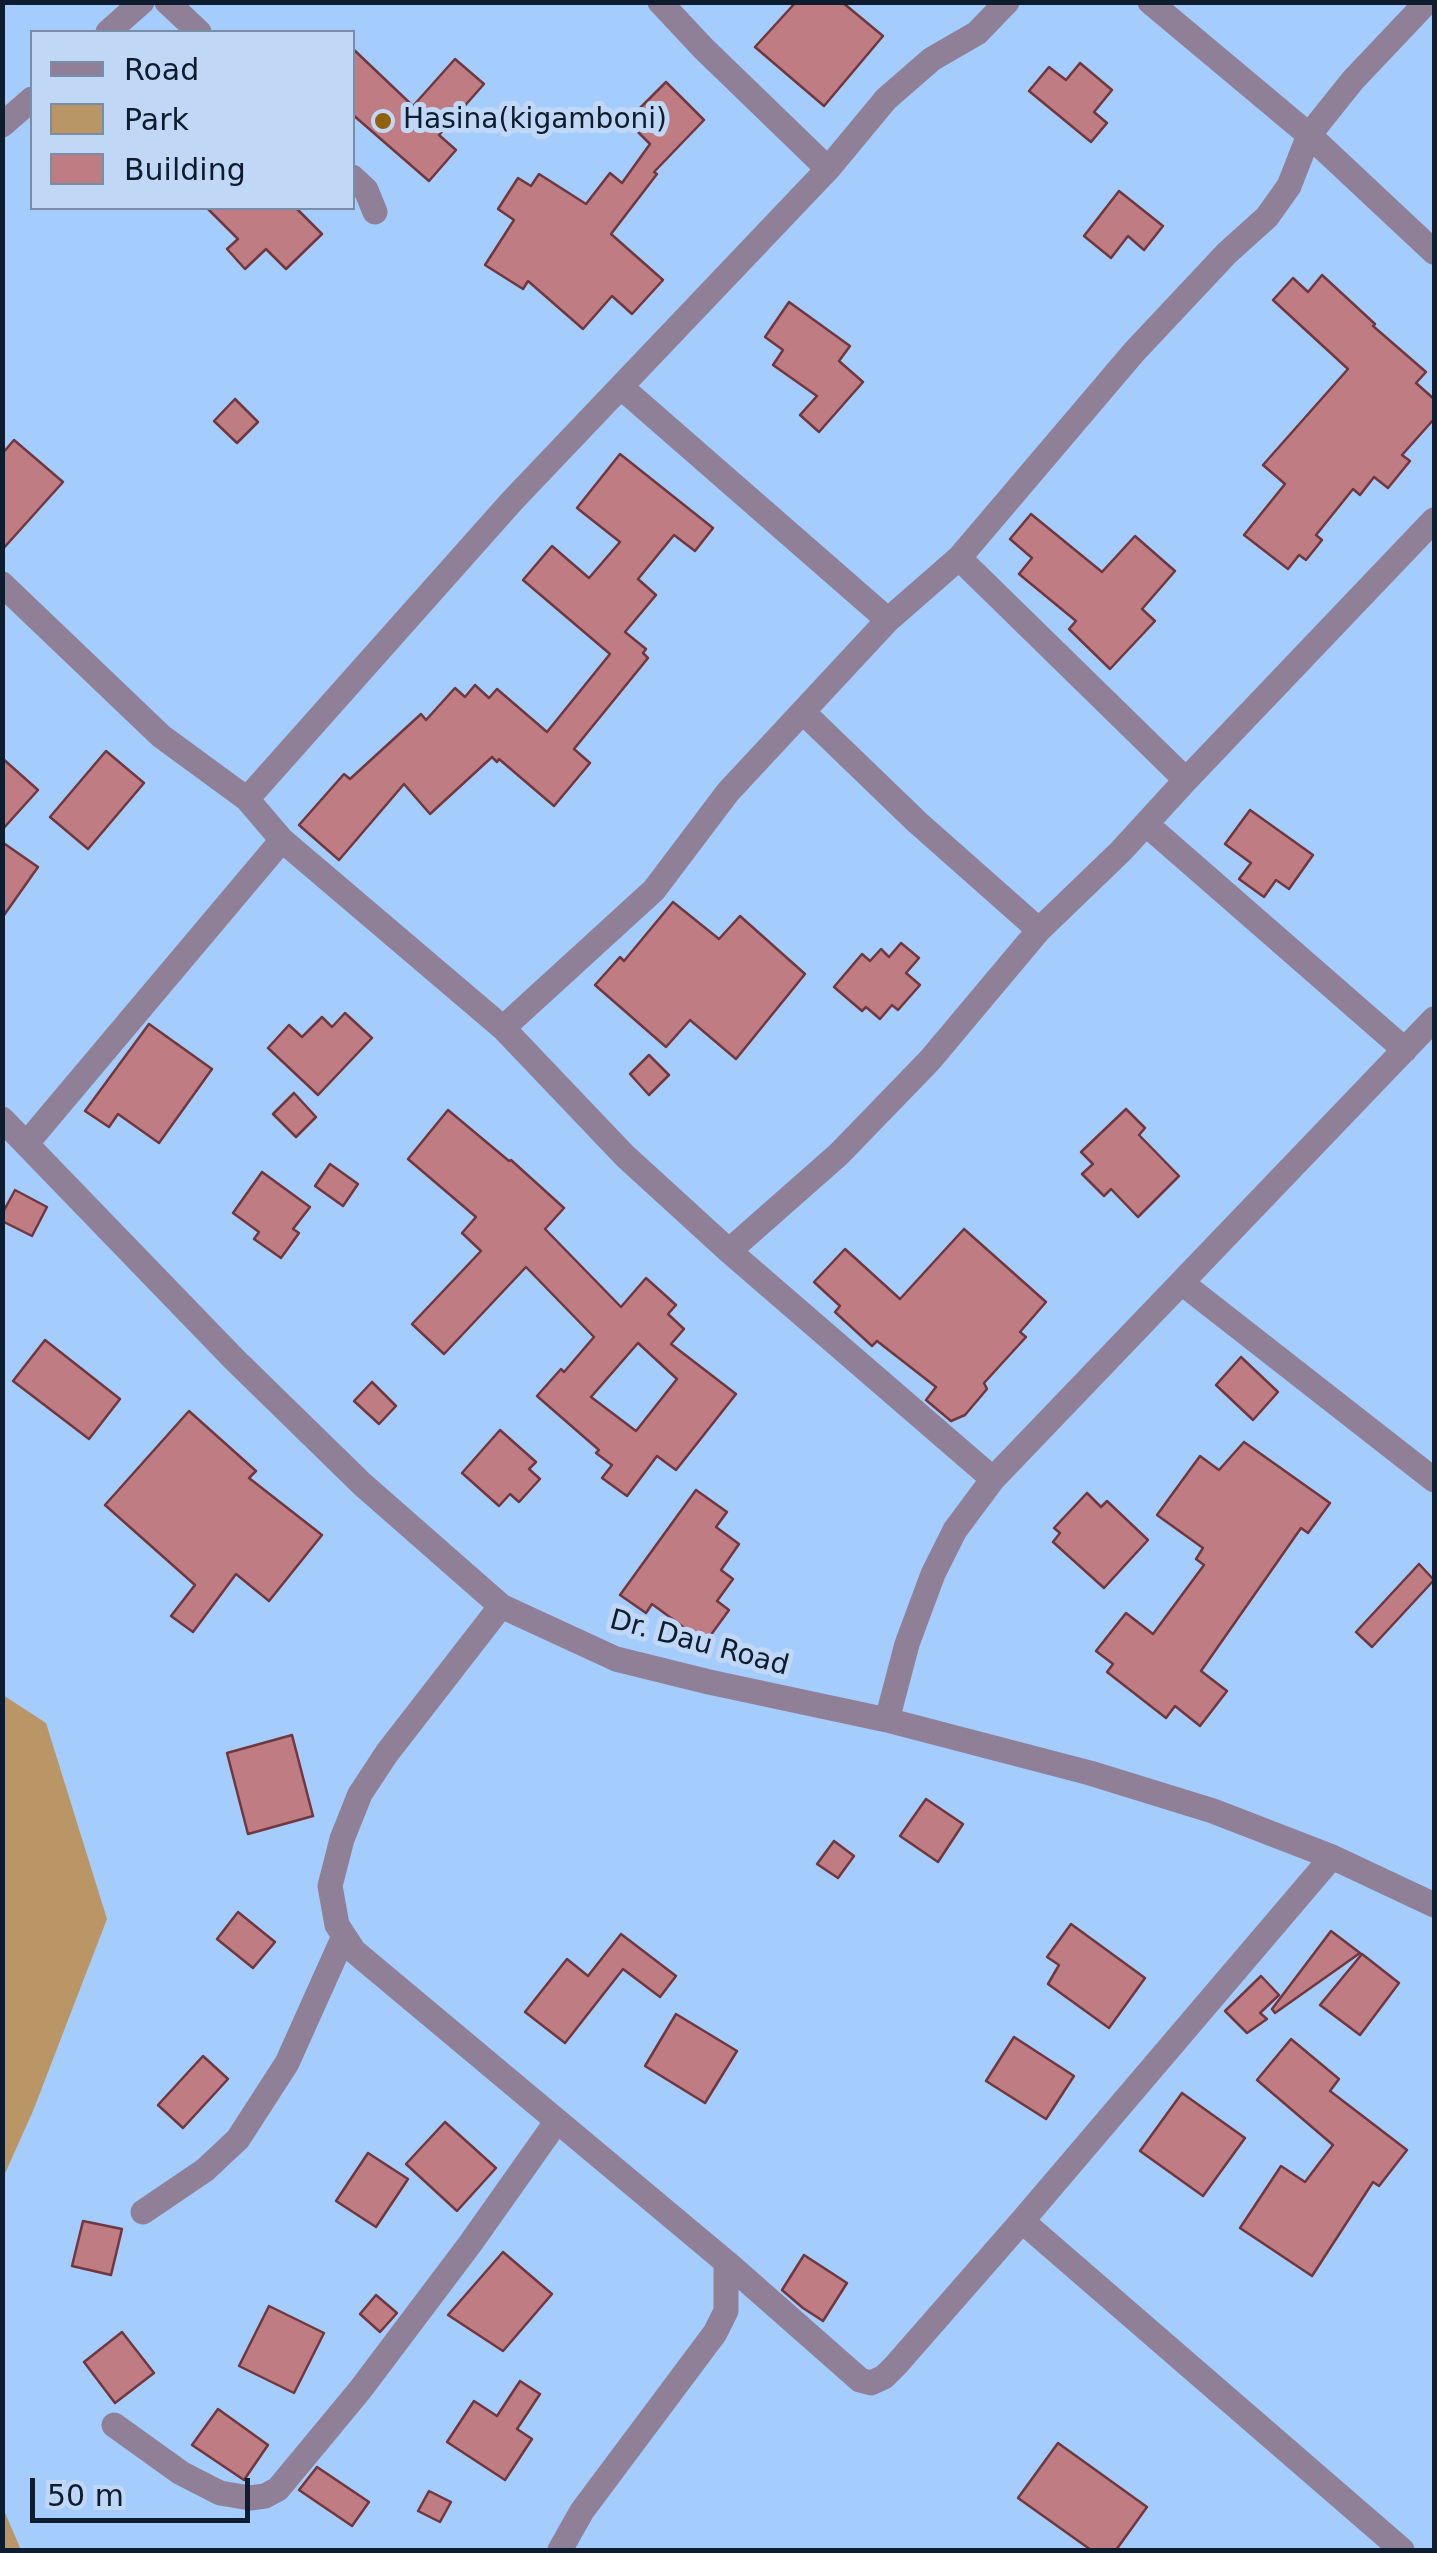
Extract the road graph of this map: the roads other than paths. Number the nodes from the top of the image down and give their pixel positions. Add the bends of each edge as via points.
1 (142, 2) edge
2 (167, 2) edge
3 (660, 2) edge
4 (1007, 2) edge
5 (1150, 2) edge
6 (1425, 16) edge
7 (110, 30) edge
8 (197, 30) edge
9 (30, 101) edge
10 (2, 125) edge
11 (1309, 135) junction
12 (828, 169) junction
13 (355, 180) edge
14 (376, 212) dead end
15 (1434, 252) edge
16 (621, 387) junction
17 (1434, 520) edge
18 (959, 558) junction
19 (2, 584) edge
20 (888, 620) junction
21 (804, 712) junction
22 (1186, 780) junction
23 (247, 799) junction
24 (1146, 824) junction
25 (282, 840) junction
26 (1039, 930) junction
27 (1434, 1019) edge
28 (502, 1028) junction
29 (1405, 1050) junction
30 (2, 1119) edge
31 (26, 1143) junction
32 (729, 1251) junction
33 (1182, 1283) junction
34 (993, 1479) junction
35 (1434, 1480) edge
36 (501, 1606) junction
37 (887, 1720) junction
38 (1332, 1857) junction
39 (1434, 1905) edge
40 (344, 1936) junction
41 (556, 2121) junction
42 (142, 2212) dead end
43 (1022, 2220) junction
44 (726, 2262) junction
45 (114, 2426) dead end
46 (560, 2550) edge
47 (1402, 2550) edge

1 - 7 street
2 - 8 street
3 - 12 street
4 - 12 street via 977,34 932,59 886,99
5 - 11 street
6 - 11 street via 1353,80
9 - 10 street
11 - 15 street
11 - 18 street via 1289,186 1267,217 1134,352
12 - 16 street
13 - 14 street
16 - 20 street
16 - 23 street
17 - 22 street
18 - 20 street
18 - 22 street
19 - 23 street via 161,736
20 - 21 street
21 - 26 street
21 - 28 street via 728,792 654,890
22 - 24 street
23 - 25 street
24 - 26 street
24 - 29 street
25 - 28 street
25 - 31 street
26 - 32 street via 840,1154
27 - 29 street
28 - 32 street via 624,1156
29 - 33 street
30 - 31 street, Dr. Dau Road
31 - 36 street, Dr. Dau Road via 362,1484
32 - 34 street
33 - 34 street
33 - 35 street
34 - 37 street via 932,1574
36 - 37 street, Dr. Dau Road via 616,1658
36 - 40 street via 360,1794 330,1886
37 - 38 street, Dr. Dau Road via 1213,1811
38 - 39 street, Dr. Dau Road
38 - 43 street
40 - 41 street
40 - 42 street via 287,2063 238,2140
41 - 44 street
41 - 45 street via 360,2390 278,2489 250,2498 220,2493
43 - 44 street via 896,2365 871,2383
43 - 47 street
44 - 46 street via 726,2311 715,2333

